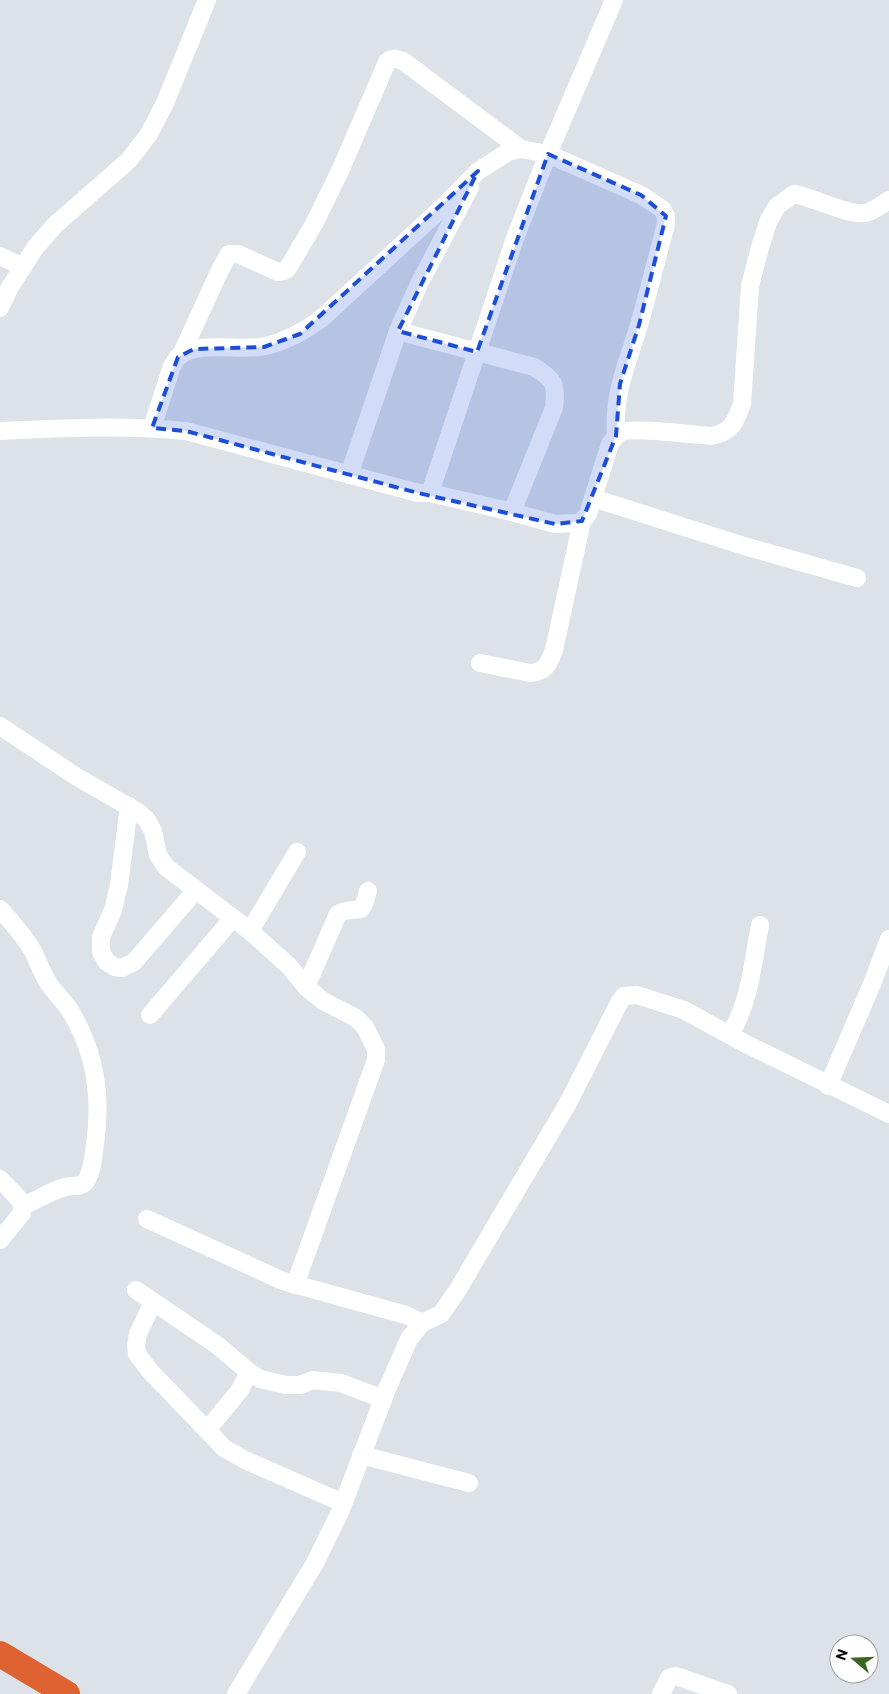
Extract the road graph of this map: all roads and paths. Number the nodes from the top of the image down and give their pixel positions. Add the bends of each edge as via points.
1 (207, 0) edge
2 (614, 0) edge
3 (521, 149) junction
4 (548, 154) junction
5 (478, 171) junction
6 (889, 200) edge
7 (0, 256) edge
8 (23, 267) junction
9 (0, 308) edge
10 (398, 331) junction
11 (477, 352) junction
12 (181, 355) junction
13 (152, 428) junction
14 (0, 431) edge
15 (616, 436) junction
16 (349, 475) junction
17 (430, 493) junction
18 (593, 498) junction
19 (512, 512) junction
20 (582, 521) junction
21 (857, 578) dead end
22 (480, 663) dead end
23 (0, 726) edge
24 (129, 806) junction
25 (297, 852) dead end
26 (196, 890) junction
27 (368, 891) dead end
28 (0, 909) edge
29 (233, 918) junction
30 (760, 925) dead end
31 (250, 931) junction
32 (889, 939) edge
33 (306, 986) junction
34 (150, 1015) dead end
35 (730, 1034) junction
36 (828, 1086) junction
37 (889, 1114) edge
38 (0, 1179) edge
39 (23, 1206) junction
40 (147, 1219) dead end
41 (0, 1240) edge
42 (296, 1285) junction
43 (136, 1290) dead end
44 (153, 1302) junction
45 (422, 1323) junction
46 (249, 1372) junction
47 (382, 1399) junction
48 (207, 1430) junction
49 (361, 1455) junction
50 (469, 1483) dead end
51 (343, 1503) junction
52 (0, 1654) edge
53 (67, 1694) edge
54 (236, 1694) edge
55 (661, 1694) edge
56 (728, 1694) edge

1 - 8 street via 149,134 129,160 55,225
2 - 4 street
3 - 4 street
3 - 5 street via 508,152
3 - 12 street via 403,61 390,59 340,171 288,268 278,272 238,254 229,254
4 - 11 street via 515,238
4 - 15 street via 641,195 662,209 666,216 639,325 620,384 615,412
5 - 10 street
5 - 12 street via 445,205 300,334 264,347 194,349
6 - 15 street via 862,214 794,194 777,206 765,232 750,286 742,404 731,427 723,434 711,436 636,430
7 - 8 street
8 - 9 street
10 - 11 street
10 - 16 street
11 - 17 street
11 - 19 street via 534,367 553,382 554,408
12 - 13 street via 172,366
13 - 14 street
13 - 16 street via 186,431
15 - 18 street via 610,444
16 - 17 street via 418,493
17 - 19 street
18 - 20 street
18 - 21 street
19 - 20 street via 555,524
20 - 22 street via 549,664 538,673 530,673
23 - 24 street via 77,777
24 - 26 street via 147,820 158,854 166,867
24 - 26 street via 119,885 113,910 101,937 102,952 107,962 122,968 134,962
25 - 31 street
26 - 29 street
27 - 33 street via 360,909 344,910 338,914
28 - 39 street via 17,928 53,991 70,1010 87,1043 96,1078 98,1119 92,1165 86,1181 80,1186 56,1190
29 - 31 street
29 - 34 street
30 - 35 street via 740,1016
31 - 33 street
32 - 36 street
33 - 42 street via 323,1001 356,1018 365,1027 376,1049 376,1060
35 - 36 street
35 - 45 street via 684,1010 637,995 624,996 568,1103 457,1291 440,1314
36 - 37 street
38 - 39 street
39 - 41 street via 18,1219
40 - 42 street
42 - 45 street via 406,1315
43 - 44 street
44 - 46 street via 217,1345
44 - 48 street via 138,1334 137,1354
45 - 47 street via 409,1339
46 - 47 street via 260,1379 286,1385 300,1385 313,1380 341,1383
46 - 48 street via 240,1390
47 - 49 street
48 - 51 street via 224,1448 245,1460
49 - 50 street
49 - 51 street
51 - 54 street via 315,1563
52 - 53 highway
55 - 56 street via 669,1678 676,1676

